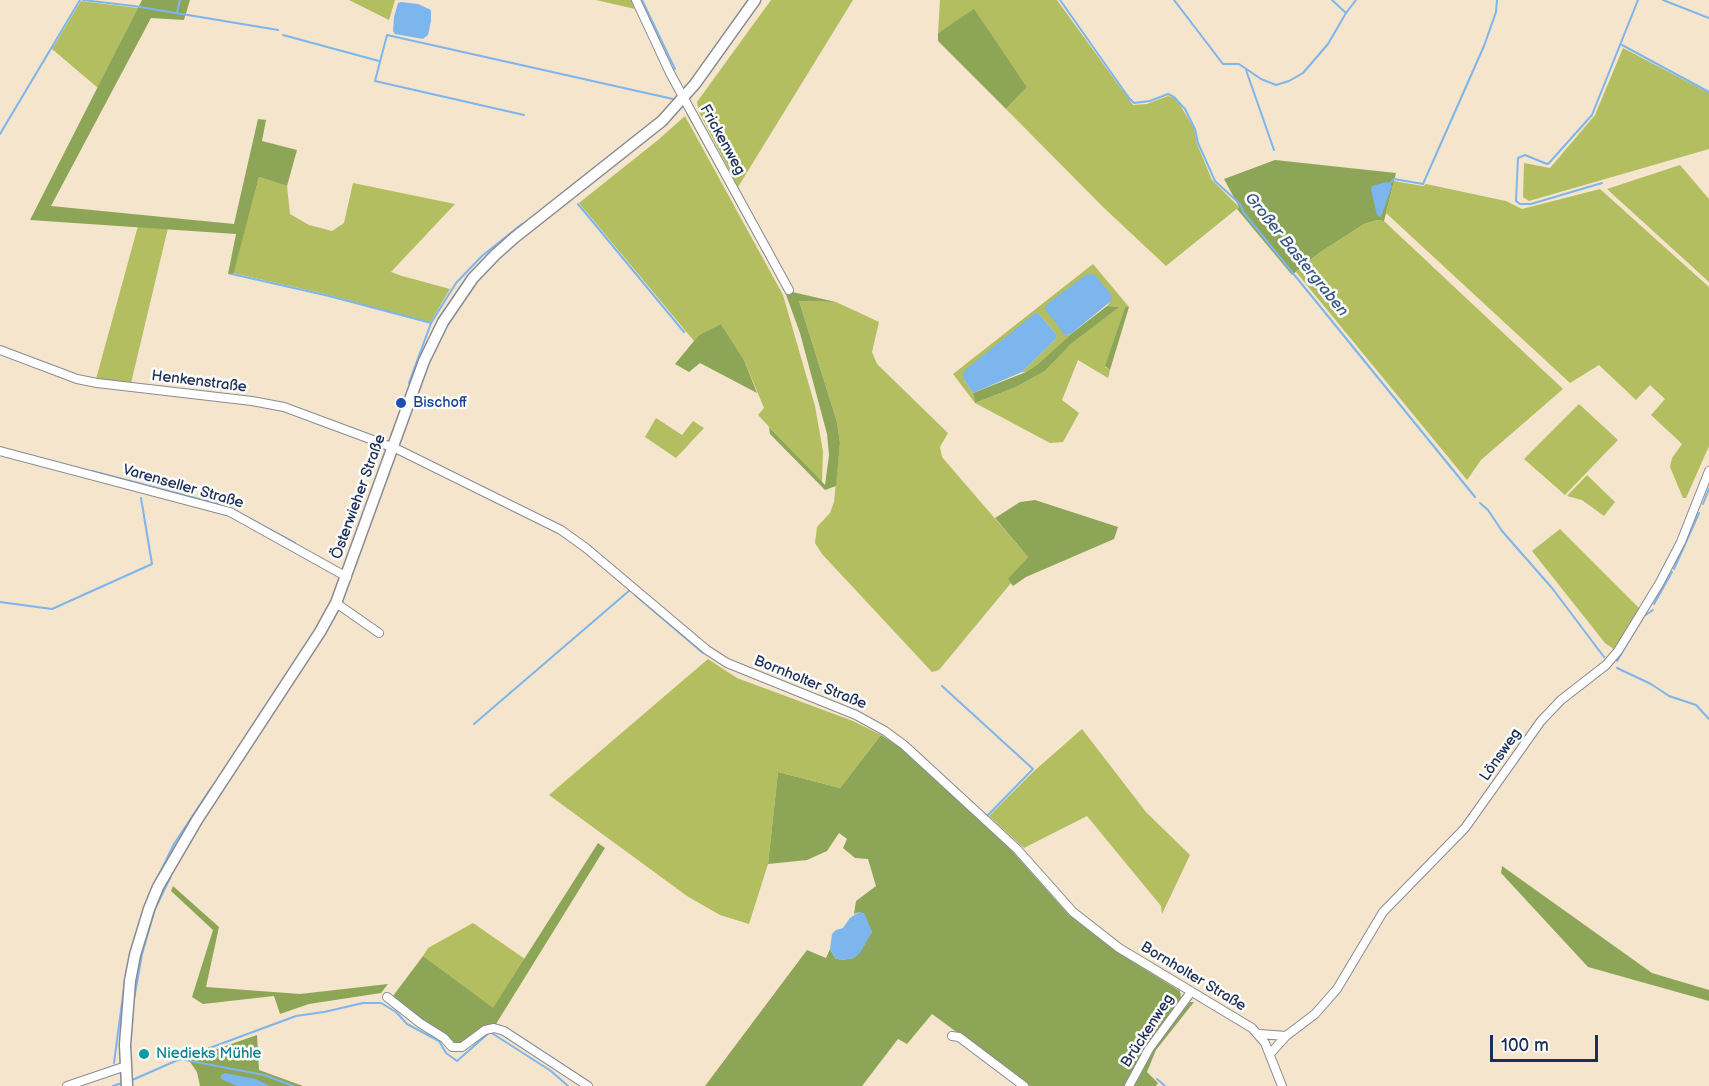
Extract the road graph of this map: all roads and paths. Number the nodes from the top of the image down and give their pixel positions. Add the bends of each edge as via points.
1 (636, 0) edge
2 (755, 0) edge
3 (684, 98) junction
4 (789, 291) dead end
5 (0, 350) edge
6 (393, 447) junction
7 (0, 451) edge
8 (1709, 471) edge
9 (346, 577) junction
10 (336, 603) junction
11 (379, 633) dead end
12 (1191, 992) junction
13 (387, 998) dead end
14 (1259, 1034) junction
15 (952, 1036) dead end
16 (1286, 1036) junction
17 (1270, 1054) junction
18 (126, 1069) junction
19 (67, 1086) edge
20 (127, 1086) edge
21 (588, 1086) edge
22 (1024, 1086) edge
23 (1129, 1086) edge
24 (1282, 1086) edge

1 - 3 street, Frickenweg
2 - 3 street, Österwieher Straße
3 - 4 street, Frickenweg
3 - 6 street, Österwieher Straße via 651,131 514,238 473,278 435,337
5 - 6 street, Henkenstraße via 97,383 271,404
6 - 9 street, Österwieher Straße
6 - 12 street, Bornholter Straße via 561,530 727,663 856,715 885,731 1017,849 1073,912 1119,948
7 - 9 street, Varenseller Straße via 230,512
8 - 16 street, Lönsweg via 1681,542 1618,651 1541,721 1465,828 1383,912 1337,989 1315,1014
9 - 10 street, Österwieher Straße
10 - 11 street
10 - 18 street, Österwieher Straße via 158,887 130,981
12 - 14 street, Bornholter Straße
12 - 23 street, Brückenweg via 1149,1049
13 - 21 street via 452,1047 462,1047 494,1028
14 - 16 street
14 - 17 street, Bornholter Straße
15 - 22 street via 959,1037
16 - 17 street, Lönsweg
17 - 24 street, Bornholter Straße
18 - 19 street
18 - 20 street, Österwieher Straße

